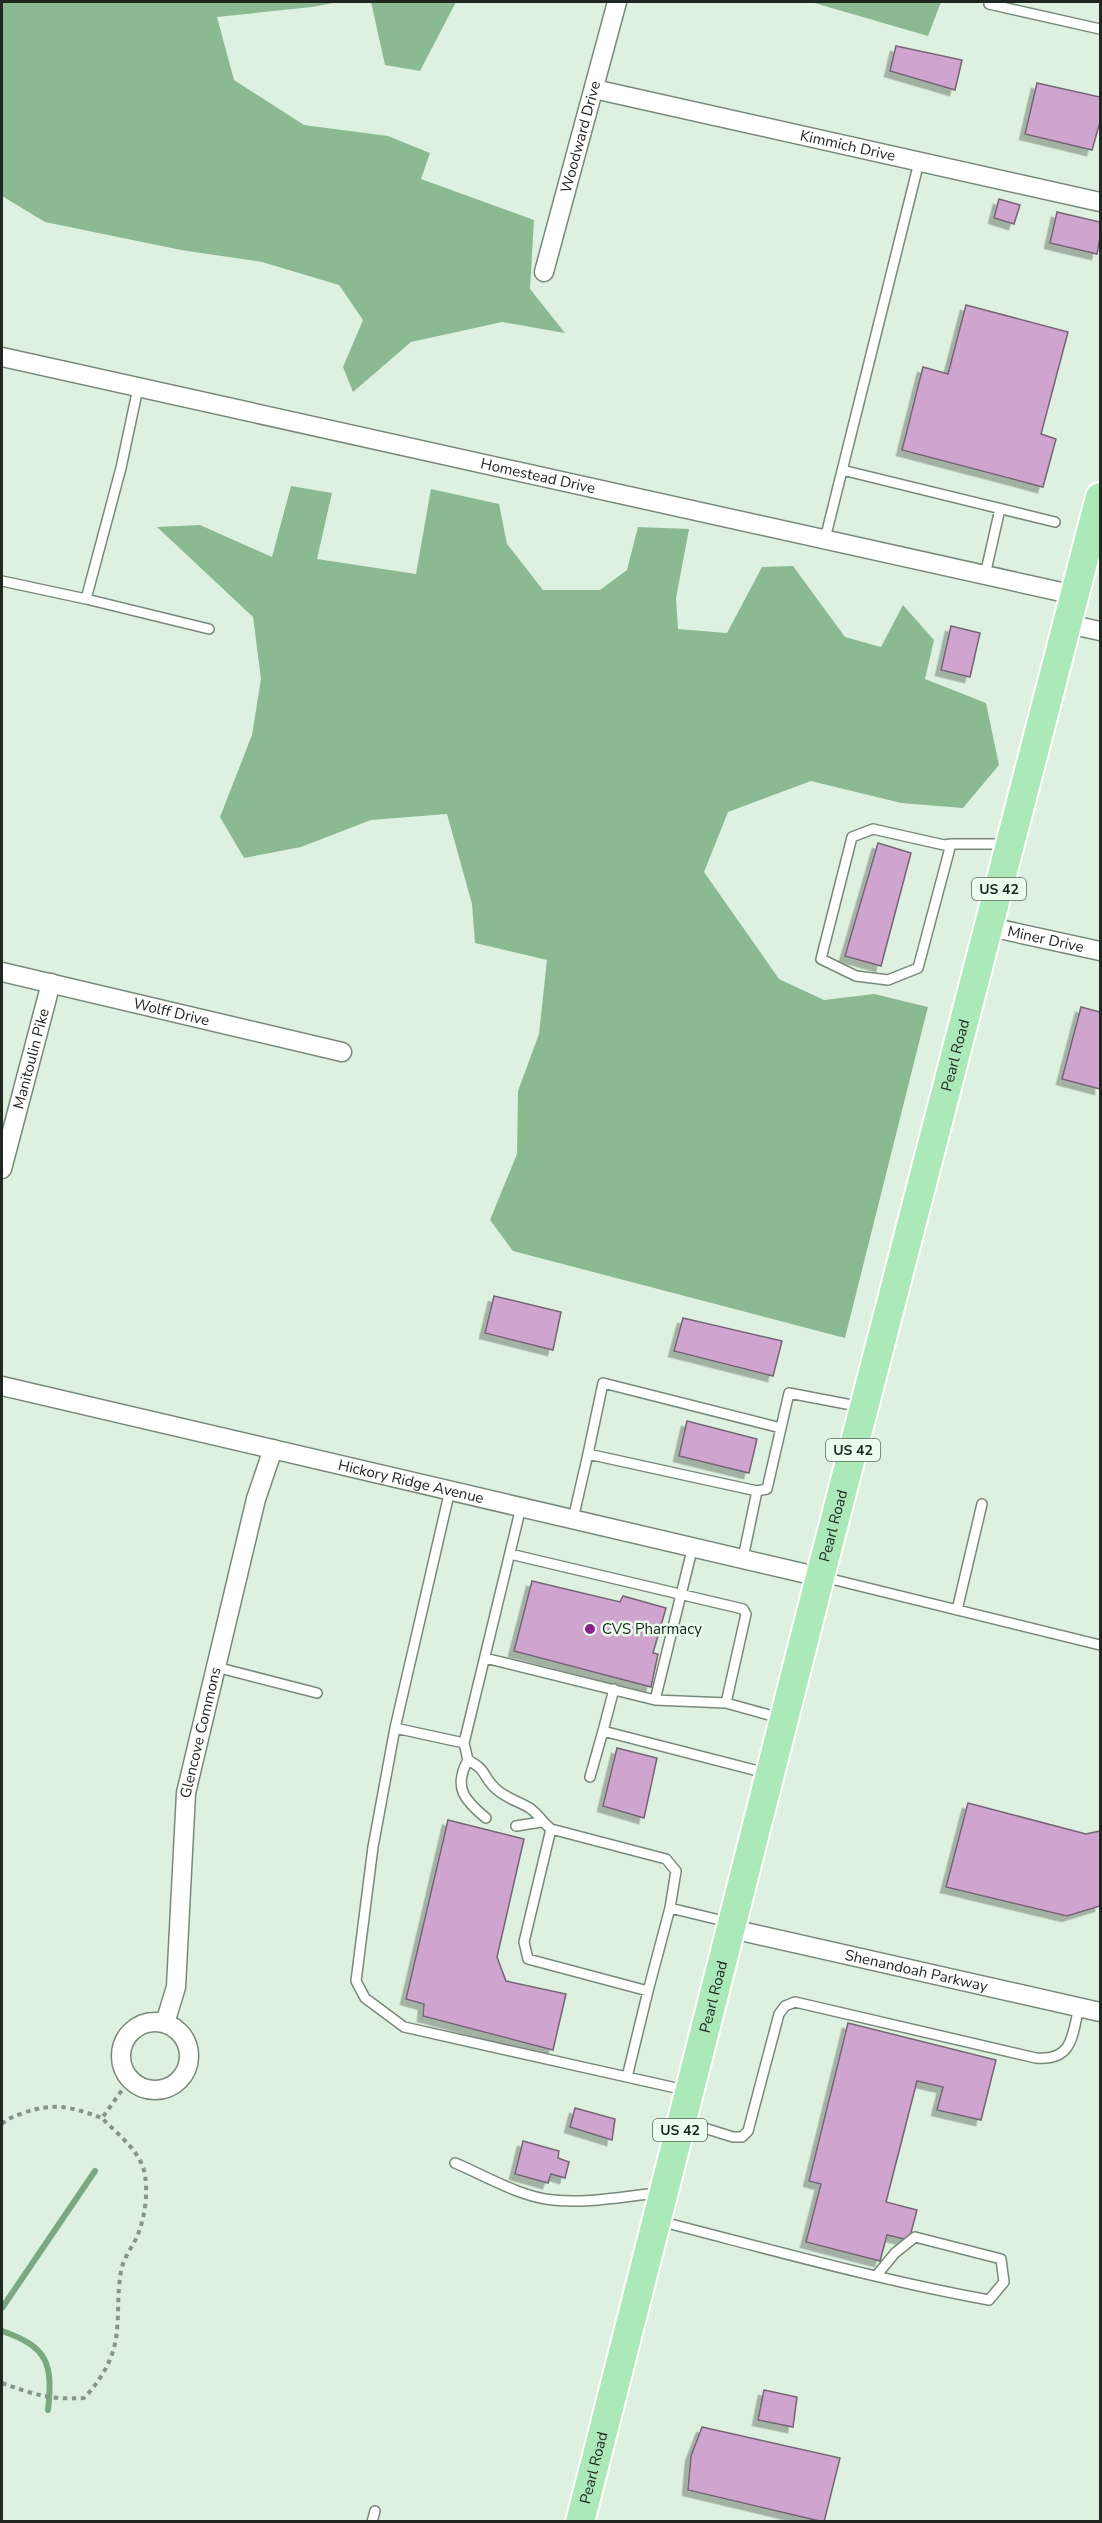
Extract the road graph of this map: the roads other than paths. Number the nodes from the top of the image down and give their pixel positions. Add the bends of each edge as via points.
1 (617, 2) edge
2 (990, 2) edge
3 (1101, 29) edge
4 (594, 89) junction
5 (919, 162) junction
6 (1101, 202) edge
7 (544, 272) dead end
8 (2, 357) edge
9 (138, 387) junction
10 (842, 470) junction
11 (1101, 497) edge
12 (1000, 509) junction
13 (1055, 522) dead end
14 (825, 539) junction
15 (985, 575) junction
16 (2, 581) edge
17 (1075, 595) junction
18 (86, 599) junction
19 (1068, 624) junction
20 (209, 629) dead end
21 (1101, 631) edge
22 (1011, 843) junction
23 (951, 844) junction
24 (990, 927) junction
25 (1101, 951) edge
26 (2, 972) edge
27 (51, 983) junction
28 (342, 1052) dead end
29 (2, 1169) edge
30 (2, 1386) edge
31 (864, 1407) junction
32 (781, 1428) junction
33 (273, 1449) junction
34 (588, 1454) junction
35 (450, 1490) junction
36 (757, 1491) junction
37 (982, 1504) dead end
38 (521, 1507) junction
39 (573, 1519) junction
40 (693, 1546) junction
41 (510, 1554) junction
42 (743, 1558) junction
43 (820, 1577) junction
44 (682, 1594) junction
45 (957, 1610) junction
46 (1101, 1645) edge
47 (485, 1658) junction
48 (216, 1667) junction
49 (614, 1689) junction
50 (317, 1693) dead end
51 (656, 1700) junction
52 (726, 1703) junction
53 (784, 1719) junction
54 (394, 1728) junction
55 (603, 1731) junction
56 (465, 1743) junction
57 (468, 1760) junction
58 (771, 1774) junction
59 (590, 1777) dead end
60 (486, 1818) dead end
61 (541, 1822) junction
62 (516, 1826) dead end
63 (551, 1829) junction
64 (670, 1908) junction
65 (733, 1926) junction
66 (648, 1991) junction
67 (1079, 2007) junction
68 (1101, 2012) edge
69 (165, 2023) junction
70 (627, 2077) junction
71 (690, 2091) junction
72 (682, 2122) junction
73 (454, 2163) dead end
74 (664, 2193) junction
75 (657, 2220) junction
76 (876, 2276) junction
77 (580, 2522) edge

1 - 4 street, Woodward Drive
2 - 3 lane
4 - 5 street, Kimmich Drive
4 - 7 street, Woodward Drive
5 - 6 street, Kimmich Drive
5 - 10 lane
8 - 9 street, Homestead Drive
9 - 14 street, Homestead Drive
9 - 18 lane
10 - 12 lane
10 - 14 lane
11 - 17 main road, Pearl Road / US 42
12 - 13 lane
12 - 15 lane
14 - 15 street, Homestead Drive
15 - 17 street, Homestead Drive
16 - 18 lane
17 - 19 main road, Pearl Road / US 42
18 - 20 lane
19 - 21 street
19 - 22 main road, Pearl Road / US 42
22 - 23 lane
22 - 24 main road, Pearl Road / US 42
23 - 23 lane via 873,829 852,837 821,959 856,976 888,980 918,968
24 - 25 street, Miner Drive
24 - 31 main road, Pearl Road / US 42
26 - 27 street, Wolff Drive
27 - 28 street, Wolff Drive
27 - 29 street, Manitoulin Pike
30 - 33 street, Hickory Ridge Avenue
31 - 32 lane via 789,1393
31 - 43 main road, Pearl Road / US 42
32 - 34 lane via 603,1383
32 - 36 lane via 767,1489
33 - 35 street, Hickory Ridge Avenue
33 - 48 street, Glencove Commons via 256,1499
34 - 36 lane
34 - 39 lane
35 - 38 street, Hickory Ridge Avenue
35 - 54 lane
36 - 42 lane
37 - 45 lane
38 - 39 street, Hickory Ridge Avenue
38 - 41 lane
39 - 40 street, Hickory Ridge Avenue
40 - 42 street, Hickory Ridge Avenue
40 - 44 lane
41 - 44 lane
41 - 47 lane
42 - 43 street, Hickory Ridge Avenue
43 - 45 lane
43 - 53 main road, Pearl Road / US 42
44 - 51 lane
44 - 52 lane via 742,1609 746,1614
45 - 46 lane
47 - 49 lane
47 - 56 lane
48 - 50 lane
48 - 69 street, Glencove Commons via 186,1793 176,1987
49 - 51 lane
49 - 55 lane
51 - 52 lane
52 - 53 lane
53 - 58 main road, Pearl Road / US 42
54 - 56 lane
54 - 70 lane via 373,1847 356,1981 365,1998 404,2027
55 - 58 lane
55 - 59 lane
56 - 57 lane
57 - 60 lane via 460,1776 463,1793
57 - 61 lane via 482,1767 493,1787 528,1807
58 - 65 main road, Pearl Road / US 42
61 - 62 lane
61 - 63 lane
63 - 64 lane via 666,1859 676,1871
63 - 66 lane via 524,1942 528,1959
64 - 65 lane
64 - 66 lane
65 - 67 street, Shenandoah Parkway
65 - 71 main road, Pearl Road / US 42
66 - 70 lane
67 - 68 street, Shenandoah Parkway
67 - 72 lane via 1070,2044 1059,2056 1049,2059 795,2002 779,2014 748,2131 742,2137 733,2137
69 - 69 street via 182,2035 187,2045 189,2055 183,2076 164,2089 141,2088 120,2062 124,2039 142,2024
70 - 71 lane
71 - 72 main road, Pearl Road / US 42
72 - 74 main road, Pearl Road / US 42
73 - 74 lane via 535,2197 552,2200 578,2202
74 - 75 main road, Pearl Road / US 42
75 - 76 lane
75 - 77 main road, Pearl Road / US 42
76 - 76 lane via 989,2300 1004,2282 1001,2259 915,2237

